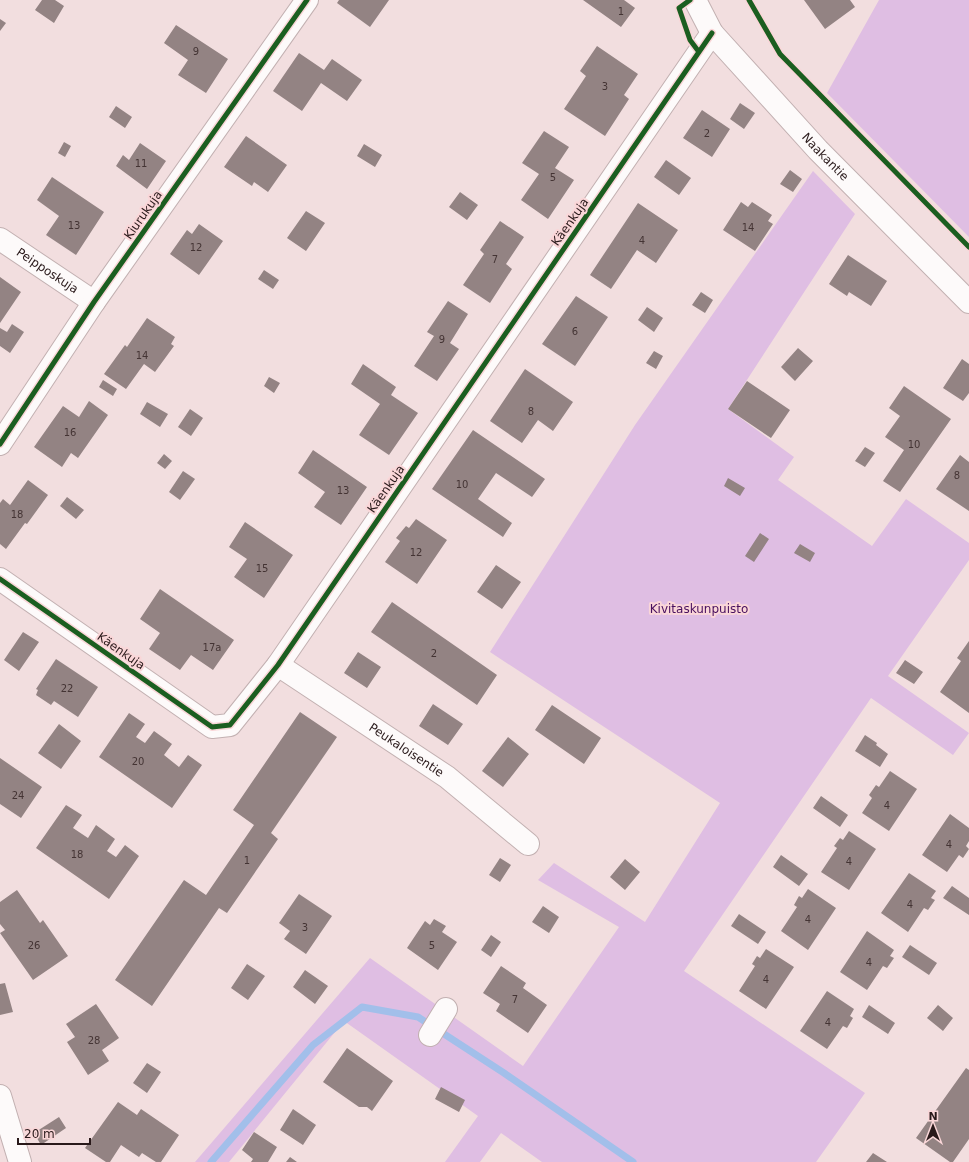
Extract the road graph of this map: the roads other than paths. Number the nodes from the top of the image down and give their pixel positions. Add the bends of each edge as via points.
1 (307, 0) edge
2 (695, 0) edge
3 (712, 33) junction
4 (0, 239) edge
5 (94, 302) junction
6 (969, 302) edge
7 (0, 444) edge
8 (0, 579) edge
9 (278, 665) junction
10 (528, 844) dead end
11 (446, 1009) dead end
12 (430, 1035) dead end
13 (0, 1096) edge
14 (20, 1162) edge

1 - 5 street, Kiurukuja
2 - 3 street, Naakantie
3 - 6 street, Naakantie via 818,150
3 - 9 street, Käenkuja
4 - 5 street, Peipposkuja
5 - 7 street, Kiurukuja
8 - 9 street, Käenkuja via 212,728 230,725
9 - 10 street, Peukaloisentie via 447,777
11 - 12 street
13 - 14 street

